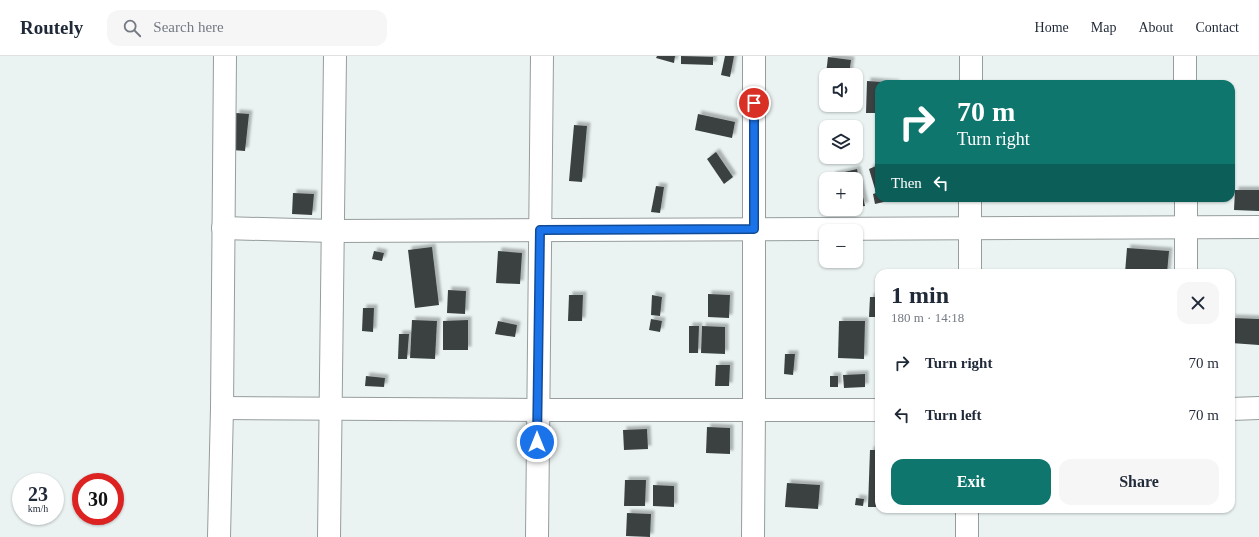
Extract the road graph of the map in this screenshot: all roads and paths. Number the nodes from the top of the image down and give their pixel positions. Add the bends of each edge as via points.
1 (225, 56) edge
2 (335, 56) edge
3 (542, 56) edge
4 (754, 56) edge
5 (971, 56) edge
6 (1185, 56) edge
7 (971, 80) edge
8 (1185, 80) edge
9 (970, 202) edge
10 (1186, 202) edge
11 (1186, 227) junction
12 (1259, 227) edge
13 (223, 228) junction
14 (970, 228) junction
15 (754, 229) junction
16 (540, 230) junction
17 (333, 231) junction
18 (970, 269) edge
19 (1186, 269) edge
20 (222, 408) junction
21 (331, 408) junction
22 (1235, 408) edge
23 (1259, 408) edge
24 (537, 410) junction
25 (754, 410) junction
26 (875, 410) edge
27 (967, 513) edge
28 (219, 537) edge
29 (329, 537) edge
30 (537, 537) edge
31 (753, 537) edge
32 (967, 537) edge

1 - 13 street
2 - 17 street
3 - 16 street
4 - 15 street
5 - 7 street
6 - 8 street
9 - 14 street
10 - 11 street
11 - 12 street
11 - 14 street
11 - 19 street
13 - 17 street
13 - 20 street
14 - 15 street
14 - 18 street
15 - 16 street
15 - 25 street
16 - 17 street
16 - 24 street
17 - 21 street
20 - 21 street
20 - 28 street
21 - 24 street
21 - 29 street
22 - 23 street
24 - 25 street
24 - 30 street
25 - 26 street
25 - 31 street
27 - 32 street

